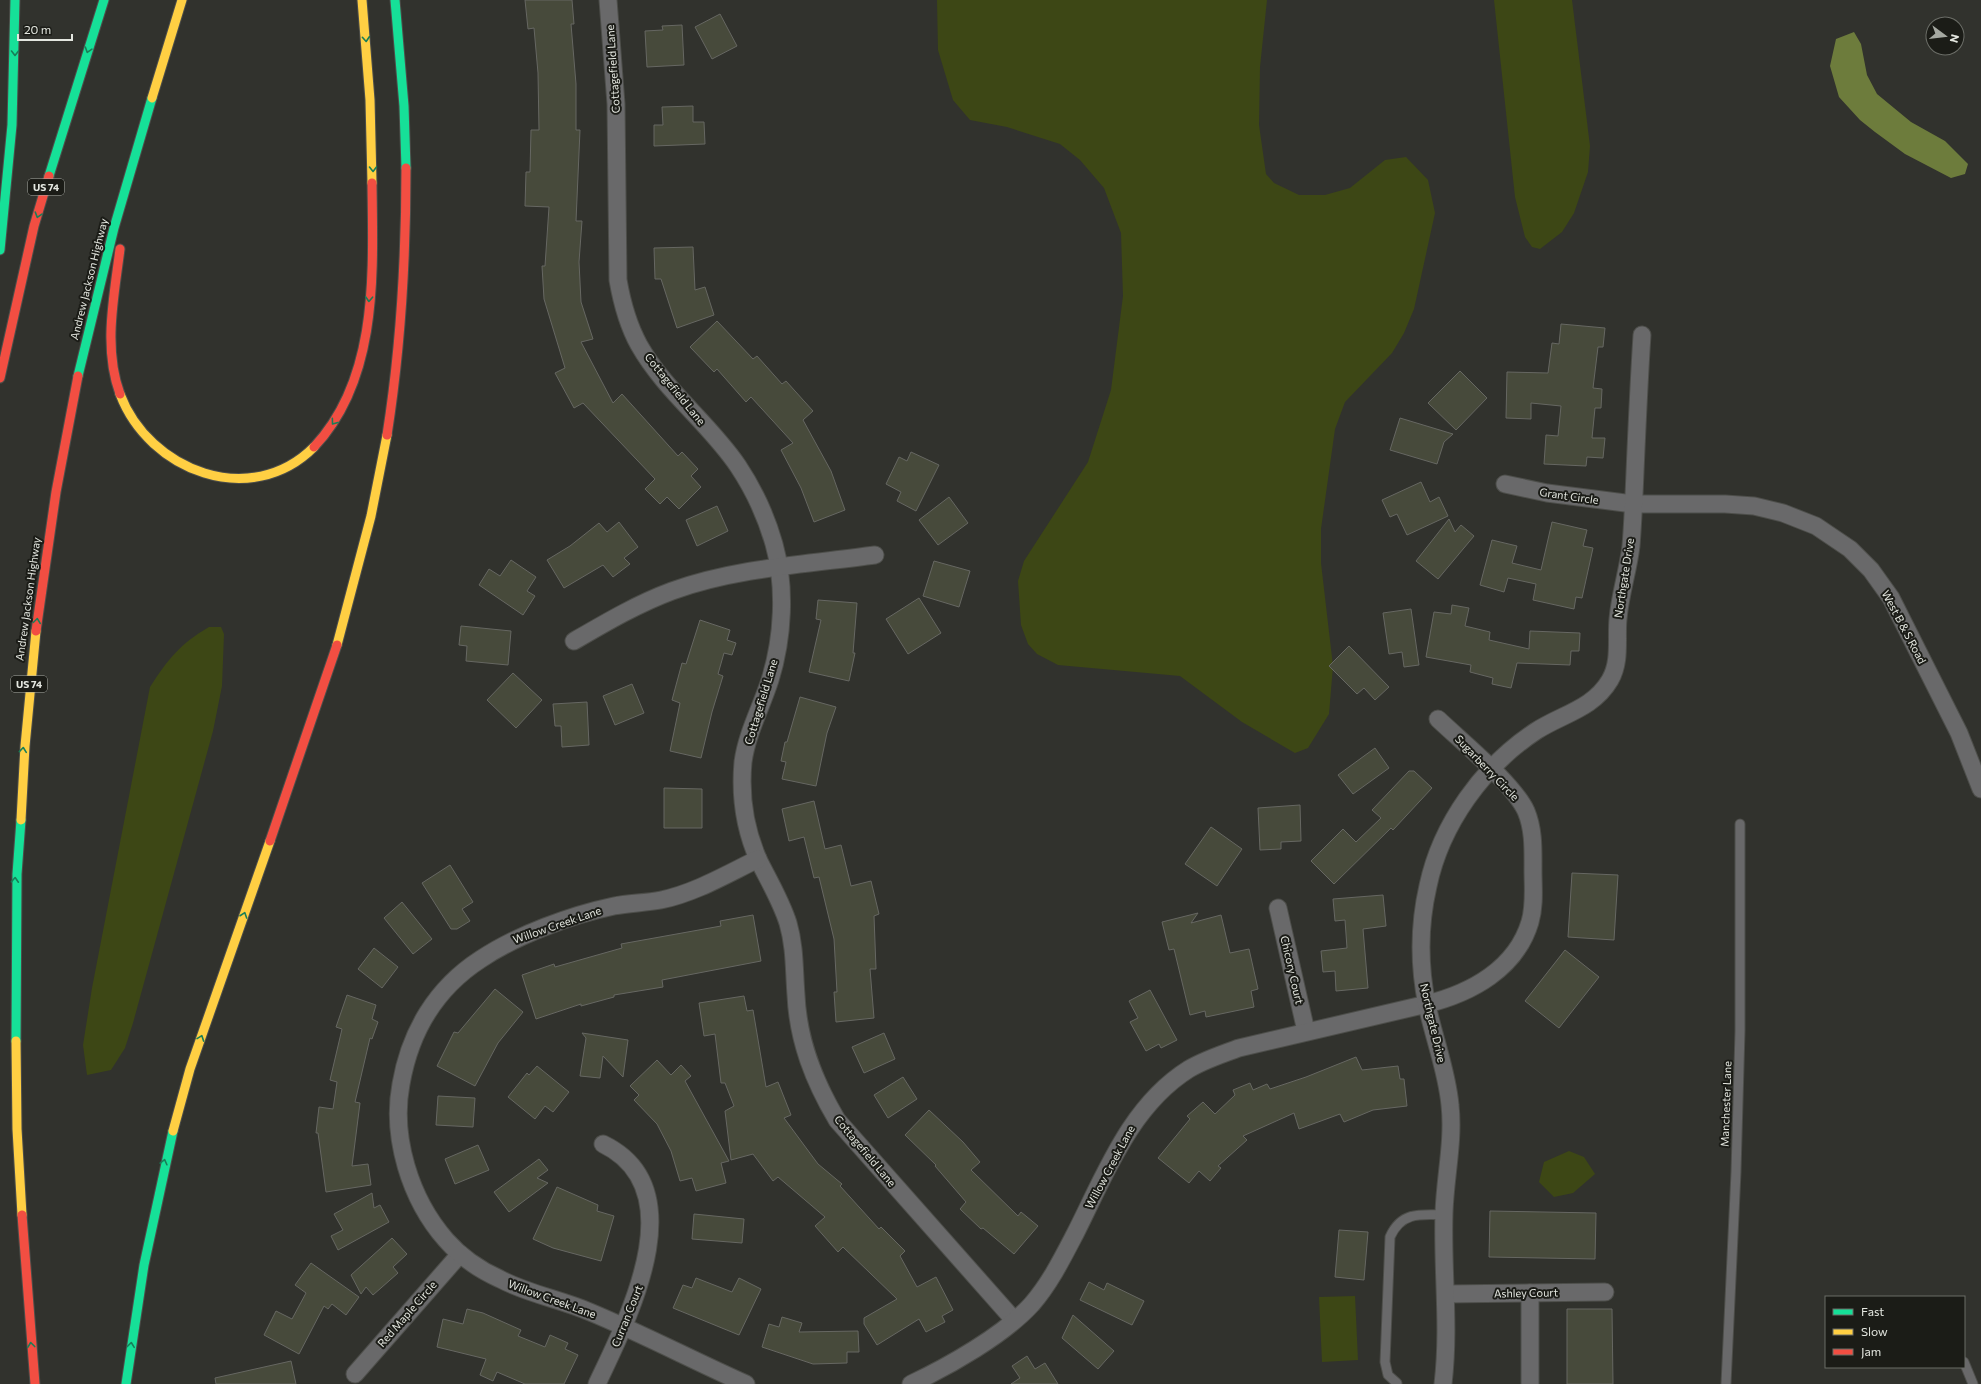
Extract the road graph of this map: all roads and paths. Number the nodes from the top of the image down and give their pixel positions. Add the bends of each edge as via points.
1 (15, 0) edge
2 (104, 0) edge
3 (182, 0) edge
4 (362, 0) edge
5 (395, 0) edge
6 (608, 0) edge
7 (145, 118) junction
8 (124, 226) dead end
9 (122, 242) dead end
10 (0, 250) edge
11 (1642, 335) dead end
12 (0, 378) edge
13 (1505, 484) dead end
14 (1633, 504) junction
15 (875, 555) dead end
16 (779, 568) junction
17 (574, 641) dead end
18 (1438, 720) dead end
19 (1491, 770) junction
20 (1981, 789) edge
21 (1740, 824) dead end
22 (758, 860) junction
23 (1278, 908) dead end
24 (1427, 1004) junction
25 (1306, 1031) junction
26 (603, 1144) dead end
27 (1444, 1215) junction
28 (460, 1254) junction
29 (1604, 1292) dead end
30 (1530, 1293) junction
31 (1446, 1294) junction
32 (1014, 1320) junction
33 (624, 1327) junction
34 (1965, 1364) edge
35 (355, 1374) dead end
36 (1397, 1383) edge
37 (35, 1384) edge
38 (126, 1384) edge
39 (597, 1384) edge
40 (746, 1384) edge
41 (911, 1384) edge
42 (1443, 1384) edge
43 (1530, 1384) edge
44 (1726, 1384) edge
45 (1973, 1384) edge

1 -> 10 highway via 15,86
2 -> 12 highway, US 74 via 34,226
3 - 7 highway, Andrew Jackson Highway / US 74
4 -> 9 highway via 372,144 369,307 359,367 351,390 340,413 306,454 287,466 265,475 244,478 219,477 172,461 153,446 124,404 115,379 111,350 112,317
38 -> 5 highway via 148,1237 176,1114 332,662 351,596 378,482 388,427 402,291 405,138 401,52
6 - 16 street, Cottagefield Lane via 616,104 618,280 622,301 636,339 653,365 738,465 770,530
7 - 8 highway
37 -> 7 highway, Andrew Jackson Highway / US 74 via 15,1152 14,912 20,785 32,658 63,455 105,260
11 - 14 street, Northgate Drive
13 - 14 street, Grant Circle via 1547,494
14 - 19 street, Northgate Drive via 1631,546 1617,621 1616,664 1611,678 1601,693 1588,704 1537,730
14 - 20 street, West B & S Road via 1754,506 1783,513 1816,526 1850,549 1871,570 1891,598 1960,733
15 - 16 street
16 - 17 street via 725,577 672,591 612,619
16 - 22 street, Cottagefield Lane via 780,616 776,652 770,679 749,736 742,786 749,834
18 - 19 street, Sugarberry Circle
19 - 24 street, Northgate Drive via 1460,808 1436,856 1428,883 1422,912 1421,942
19 - 24 street, Sugarberry Circle via 1514,793 1525,810 1532,830 1531,921 1524,939 1514,954 1489,978 1456,995
21 - 44 lane, Manchester Lane via 1740,1031
22 - 28 street, Willow Creek Lane via 679,895 592,911 526,934 480,959 461,973 441,994 424,1017 411,1042 403,1069 398,1122 408,1174 418,1198 446,1240
22 - 32 street, Cottagefield Lane via 788,921 793,942 796,996 802,1039 822,1094 837,1120 852,1138
23 - 25 street, Chicory Court
24 - 25 street, Willow Creek Lane
24 - 27 street, Northgate Drive via 1448,1088 1450,1107 1450,1150
25 - 32 street, Willow Creek Lane via 1214,1056 1189,1069 1150,1100 1121,1143 1059,1265 1031,1304
26 - 33 street, Curran Court via 628,1159 636,1169 648,1206 648,1250 642,1278
27 - 31 street, Northgate Drive
27 - 36 lane via 1419,1214 1404,1219 1395,1226 1390,1237 1385,1362 1388,1375
28 - 33 street, Willow Creek Lane via 499,1279 588,1310
28 - 35 street, Red Maple Circle
29 - 30 street, Ashley Court
30 - 31 street, Ashley Court
30 - 43 street
31 - 42 street, Northgate Drive via 1447,1336
32 - 41 street, Willow Creek Lane
33 - 39 street, Curran Court
33 - 40 street, Willow Creek Lane
34 - 45 lane

